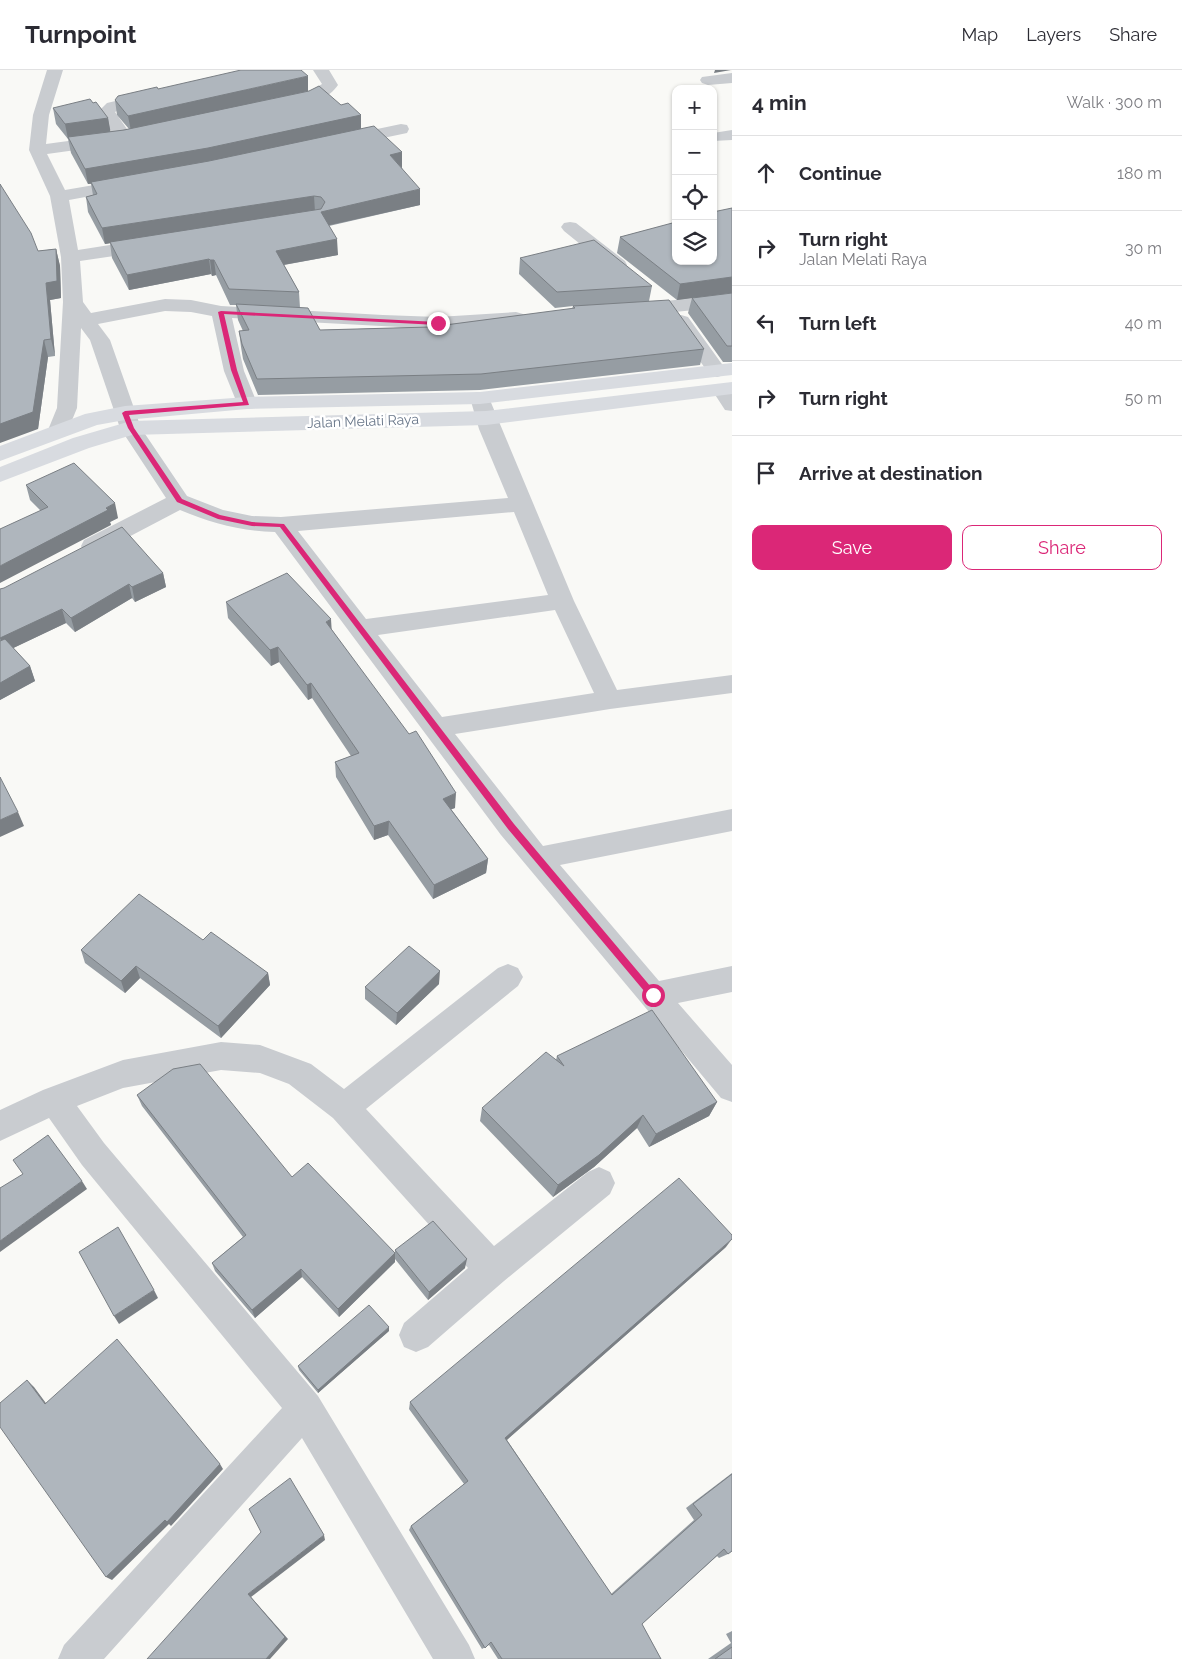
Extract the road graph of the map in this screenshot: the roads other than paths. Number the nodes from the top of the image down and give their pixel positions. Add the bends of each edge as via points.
1 (55, 70) edge
2 (320, 70) edge
3 (732, 78) edge
4 (708, 80) dead end
5 (171, 92) edge
6 (273, 107) edge
7 (401, 129) dead end
8 (145, 135) edge
9 (126, 139) junction
10 (333, 144) edge
11 (37, 150) junction
12 (144, 182) edge
13 (59, 196) junction
14 (570, 227) dead end
15 (168, 242) edge
16 (70, 257) junction
17 (732, 300) edge
18 (73, 302) junction
19 (672, 308) junction
20 (221, 312) junction
21 (614, 312) edge
22 (536, 317) edge
23 (86, 320) junction
24 (727, 385) edge
25 (247, 403) junction
26 (483, 408) junction
27 (128, 421) junction
28 (58, 430) junction
29 (0, 454) edge
30 (0, 475) edge
31 (179, 501) junction
32 (521, 504) junction
33 (282, 525) junction
34 (77, 554) edge
35 (562, 601) junction
36 (360, 629) junction
37 (732, 684) edge
38 (610, 700) junction
39 (434, 728) junction
40 (732, 820) edge
41 (537, 858) junction
42 (508, 977) dead end
43 (732, 979) edge
44 (653, 995) junction
45 (732, 1088) edge
46 (54, 1100) junction
47 (344, 1108) junction
48 (0, 1126) edge
49 (598, 1183) dead end
50 (492, 1269) junction
51 (416, 1334) dead end
52 (305, 1409) junction
53 (78, 1659) edge
54 (455, 1659) edge

1 - 11 street via 41,115
2 - 6 street via 330,85 323,92
3 - 4 street
5 - 9 street via 107,110 107,115
7 - 10 street
8 - 9 street
9 - 11 street
11 - 13 street
12 - 13 street
13 - 16 street
14 - 19 street
15 - 16 street
16 - 18 street
17 - 19 street
18 - 23 street
18 - 28 street via 67,408
19 - 21 street
19 - 24 street
20 - 22 street via 438,323
20 - 23 street via 165,305
20 - 25 street via 234,370
23 - 27 street via 100,340
24 - 26 street, Jalan Melati Raya
25 - 26 street, Jalan Melati Raya
25 - 27 street, Jalan Melati Raya
26 - 27 street, Jalan Melati Raya
26 - 32 street
27 - 28 street, Jalan Melati Raya via 92,419
27 - 30 street, Jalan Melati Raya
27 - 31 street
28 - 29 street, Jalan Melati Raya
31 - 33 street via 218,517 252,524
31 - 34 street
32 - 33 street
32 - 35 street
33 - 36 street
35 - 36 street
35 - 38 street
36 - 39 street
37 - 38 street
38 - 39 street
39 - 41 street
40 - 41 street
41 - 44 street
42 - 47 street
43 - 44 street
44 - 45 street
46 - 47 street via 123,1074 221,1056 260,1059 300,1074
46 - 48 street
46 - 52 street via 93,1154
47 - 50 street
49 - 50 street
50 - 51 street
52 - 53 street
52 - 54 street

